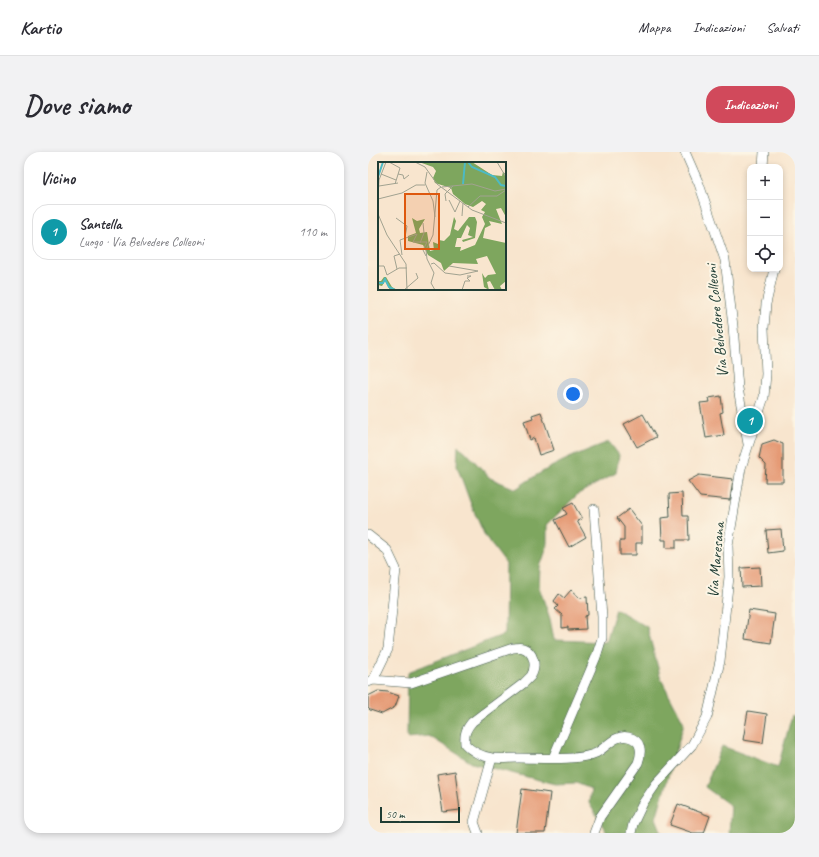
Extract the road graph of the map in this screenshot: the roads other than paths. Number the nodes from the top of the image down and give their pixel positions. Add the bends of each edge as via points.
1 (685, 152) edge
2 (764, 152) edge
3 (763, 164) edge
4 (773, 272) edge
5 (748, 445) junction
6 (594, 508) dead end
7 (368, 535) edge
8 (370, 681) edge
9 (492, 758) junction
10 (553, 758) junction
11 (478, 833) edge
12 (594, 833) edge
13 (631, 833) edge

1 - 5 street, Via Belvedere Colleoni via 699,184 725,260 738,388
2 - 3 street
4 - 5 street, Via Maresana via 764,328 764,397
5 - 13 street, Via Maresana via 741,468 728,546 729,577 720,661 707,717 692,744 656,784 643,803
6 - 10 street via 602,638
7 - 8 street via 387,550 396,568 388,649
8 - 9 street via 411,683 513,648 522,648 530,652 534,660 531,676 466,729 465,744 469,749
9 - 10 street
9 - 11 street via 474,822
10 - 12 street via 596,753 618,737 637,741 641,748 638,763 600,817

